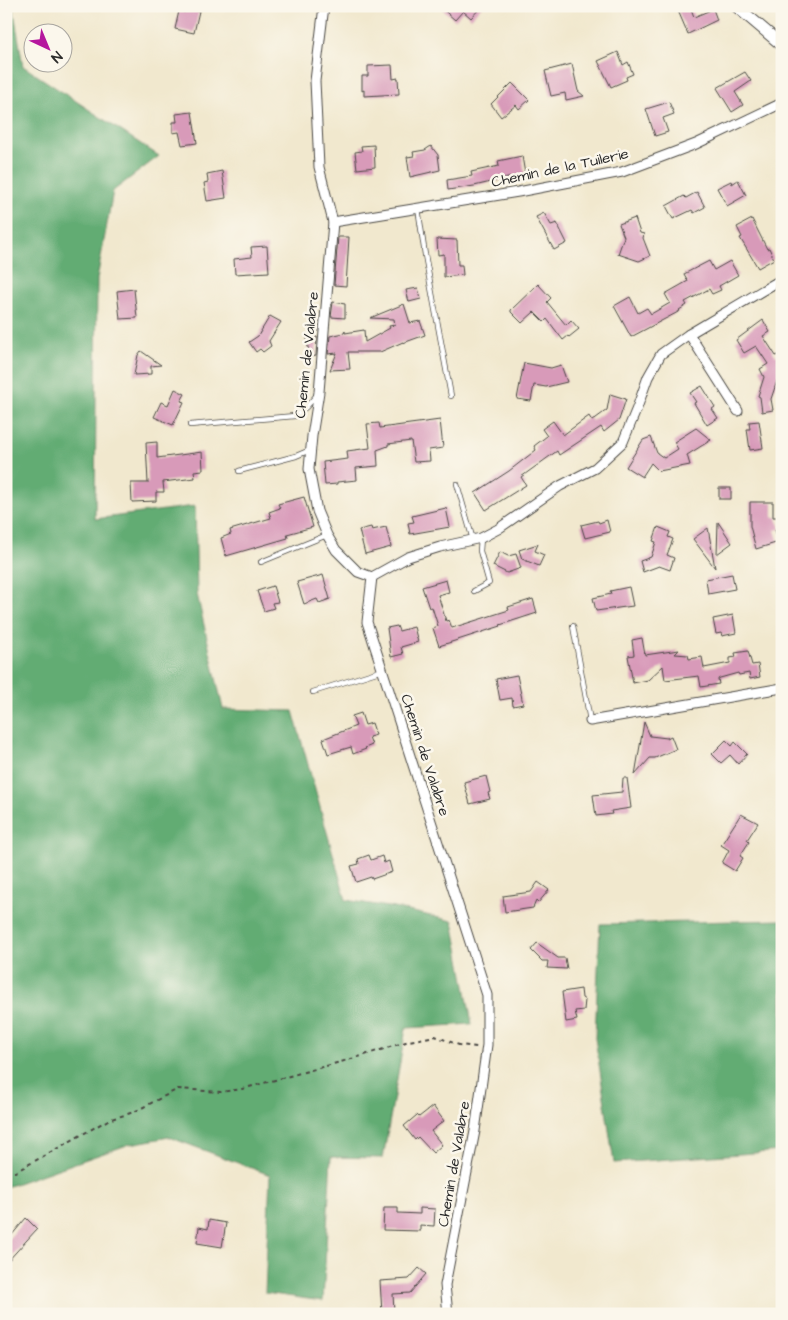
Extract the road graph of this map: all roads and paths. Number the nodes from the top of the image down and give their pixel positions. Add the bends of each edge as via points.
1 (324, 6) edge
2 (736, 6) edge
3 (782, 45) edge
4 (782, 103) edge
5 (418, 208) junction
6 (333, 222) junction
7 (782, 279) edge
8 (689, 334) junction
9 (319, 392) junction
10 (451, 396) dead end
11 (738, 411) dead end
12 (190, 425) dead end
13 (311, 450) junction
14 (239, 471) dead end
15 (457, 484) dead end
16 (327, 536) junction
17 (477, 539) junction
18 (261, 562) dead end
19 (372, 578) junction
20 (474, 591) dead end
21 (573, 626) dead end
22 (383, 670) junction
23 (782, 688) edge
24 (313, 692) dead end
25 (590, 721) joint
26 (486, 1048) junction
27 (6, 1173) edge
28 (448, 1314) edge

1 - 6 street, Chemin de Valabre via 315,81 319,167
2 - 3 street
4 - 5 street, Chemin de la Tuilerie via 696,144 622,172
5 - 6 street, Chemin de la Tuilerie
5 - 10 lane
6 - 9 street, Chemin de Valabre
7 - 8 street
8 - 11 street
8 - 17 street via 661,354 648,377 623,442 596,468 560,486 498,530
9 - 12 lane via 295,416
9 - 13 street, Chemin de Valabre
13 - 14 lane
13 - 16 street, Chemin de Valabre via 310,469 317,511
15 - 17 lane
16 - 18 lane
16 - 19 street, Chemin de Valabre via 358,572
17 - 19 street via 440,546 408,557
17 - 20 lane via 490,583
19 - 22 street, Chemin de Valabre via 368,622
21 - 25 lane
22 - 24 lane
22 - 26 street, Chemin de Valabre via 488,995
23 - 25 street
26 - 27 path via 459,1045 435,1036 409,1040 242,1089 222,1092 178,1089 134,1112 108,1120 15,1172
26 - 28 street, Chemin de Valabre via 475,1131 446,1285

